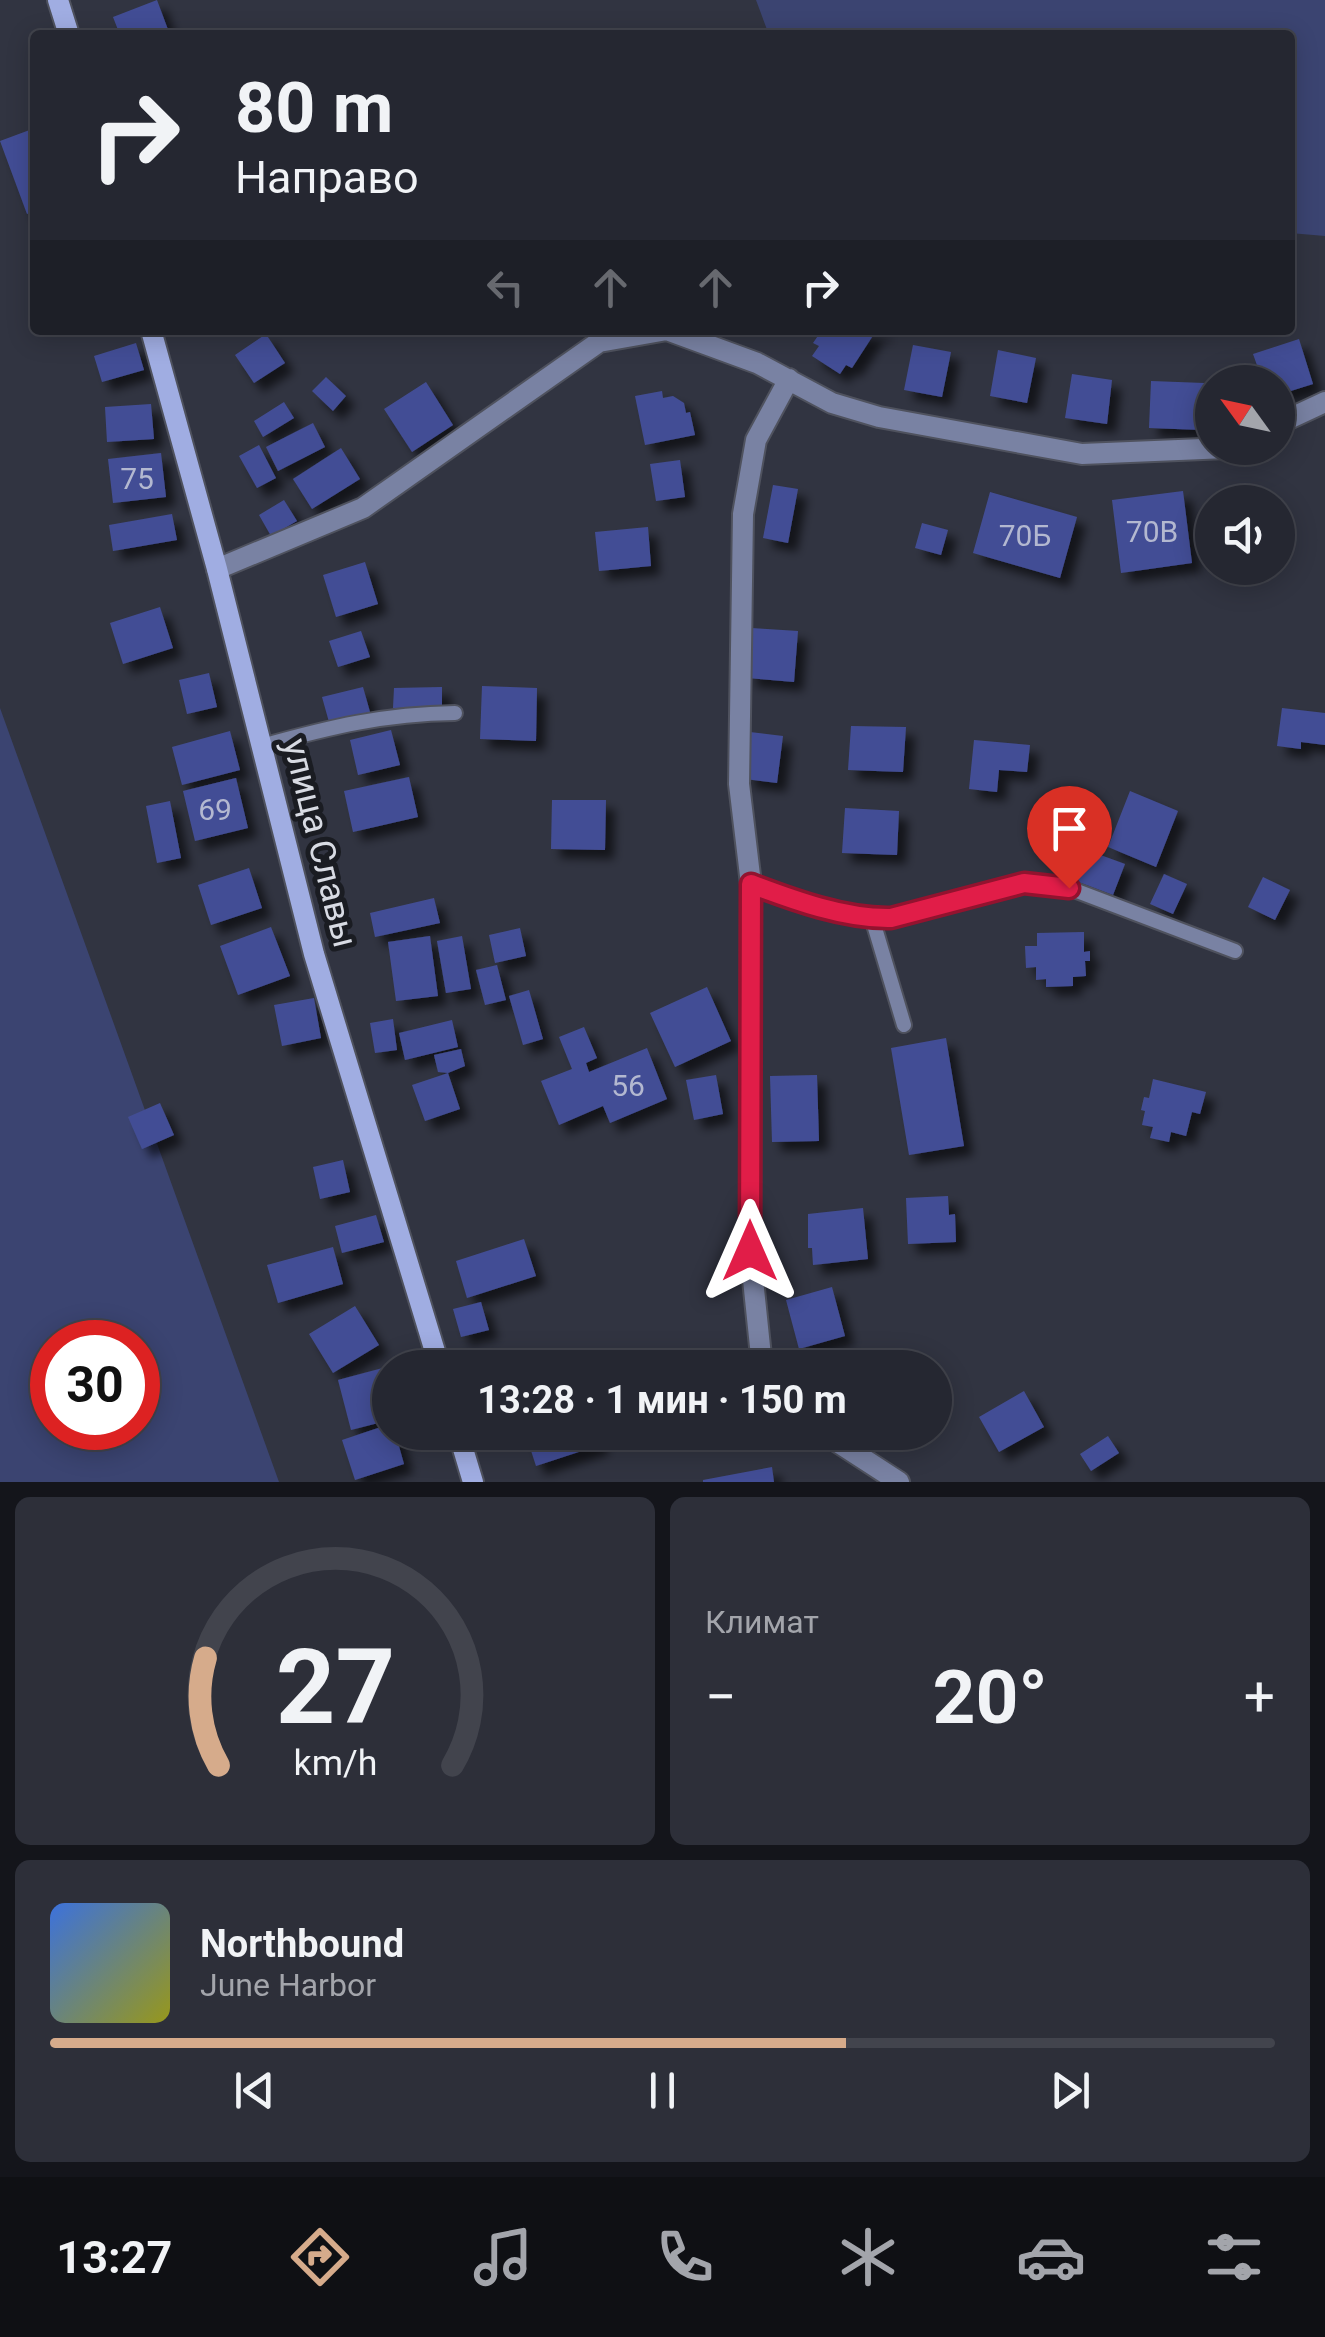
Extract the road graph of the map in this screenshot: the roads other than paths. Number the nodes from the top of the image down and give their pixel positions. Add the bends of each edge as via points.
1 (58, 0) edge
2 (67, 30) edge
3 (152, 335) edge
4 (639, 335) edge
5 (681, 335) edge
6 (789, 380) junction
7 (1325, 402) edge
8 (1295, 416) edge
9 (1195, 449) edge
10 (218, 569) junction
11 (455, 714) dead end
12 (262, 746) junction
13 (751, 884) junction
14 (872, 918) junction
15 (1235, 951) dead end
16 (904, 1025) dead end
17 (435, 1350) edge
18 (760, 1350) edge
19 (463, 1450) edge
20 (850, 1450) edge
21 (473, 1482) edge
22 (899, 1482) edge

1 - 2 street
3 - 10 street, улица Славы
4 - 10 street via 599,342 363,508
5 - 6 street
6 - 9 street via 879,417 1082,454
6 - 13 street via 756,440 743,514 740,784
7 - 8 street
10 - 12 street, улица Славы
11 - 12 lane via 355,720
12 - 17 street, улица Славы via 314,954
13 - 14 lane
13 - 18 street via 750,1251
14 - 15 lane via 1024,883 1069,888
14 - 16 lane
19 - 21 street
20 - 22 street

